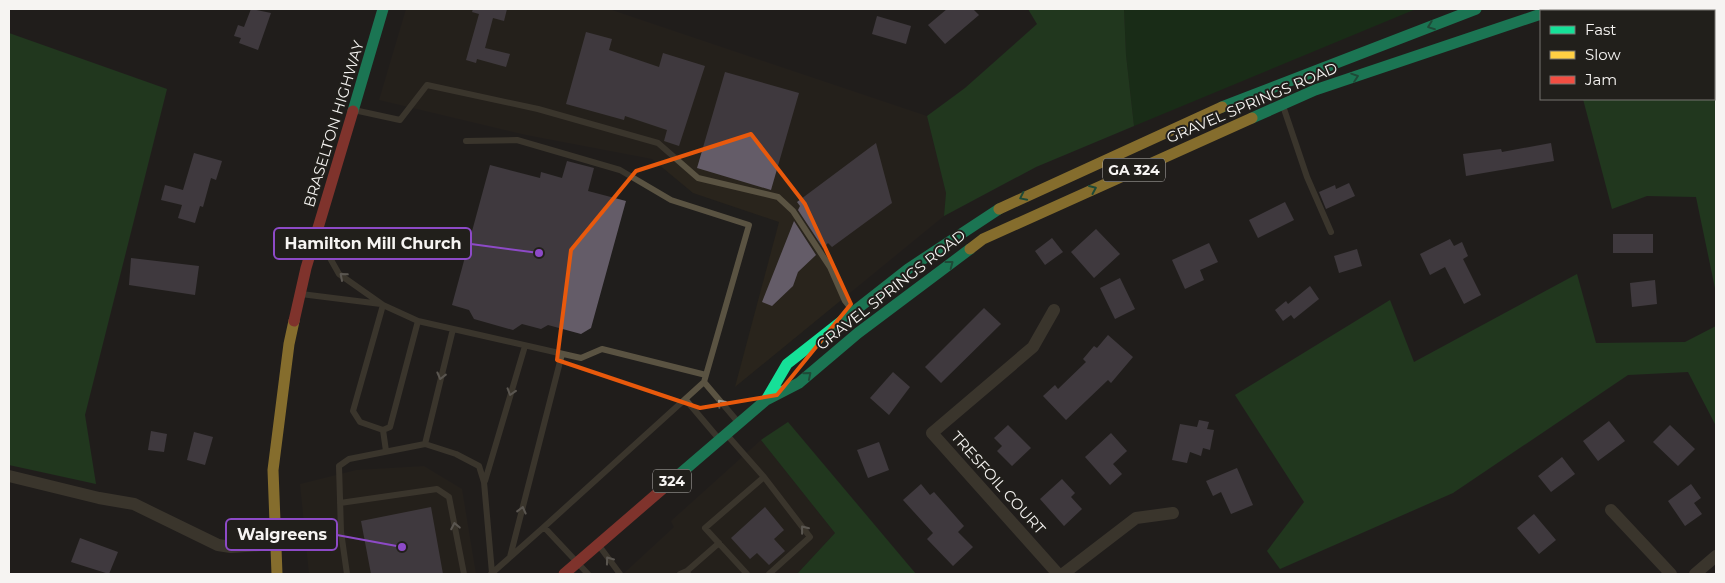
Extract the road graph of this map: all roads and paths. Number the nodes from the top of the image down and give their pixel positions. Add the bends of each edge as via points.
1 (383, 9) edge
2 (1476, 9) edge
3 (1540, 14) edge
4 (1282, 105) junction
5 (353, 109) junction
6 (466, 141) dead end
7 (320, 221) junction
8 (1331, 232) dead end
9 (300, 294) junction
10 (383, 305) junction
11 (1054, 310) dead end
12 (854, 312) junction
13 (418, 321) junction
14 (453, 329) junction
15 (525, 346) junction
16 (562, 354) junction
17 (705, 379) junction
18 (686, 400) junction
19 (766, 400) junction
20 (739, 423) junction
21 (387, 429) junction
22 (723, 437) junction
23 (425, 444) junction
24 (386, 451) junction
25 (9, 476) edge
26 (764, 478) junction
27 (484, 482) junction
28 (340, 503) junction
29 (1611, 510) dead end
30 (1173, 513) dead end
31 (544, 527) junction
32 (340, 532) junction
33 (276, 539) junction
34 (719, 543) junction
35 (598, 545) junction
36 (1716, 556) edge
37 (510, 558) junction
38 (578, 563) junction
39 (688, 572) edge
40 (277, 574) edge
41 (348, 574) edge
42 (464, 574) edge
43 (491, 574) edge
44 (564, 574) edge
45 (588, 574) edge
46 (620, 574) edge
47 (680, 574) edge
48 (747, 574) edge
49 (769, 574) edge
50 (1058, 574) edge
51 (1063, 574) edge
52 (1671, 574) edge
53 (1695, 574) edge

1 - 5 main road, BRASELTON HIGHWAY
2 -> 12 main road, GRAVEL SPRINGS ROAD / GA 324 via 1221,108 1080,170 984,218 908,269
4 -> 3 main road, GRAVEL SPRINGS ROAD / GA 324 via 1315,90
4 - 8 lane via 1307,177
19 -> 4 main road, GRAVEL SPRINGS ROAD / GA 324 via 799,383 858,333 983,238
5 - 7 main road, BRASELTON HIGHWAY
5 - 12 lane via 400,120 427,85 538,108 658,143 698,178 778,197 792,211 830,267 845,301
6 - 17 lane via 517,140 620,170 671,200 749,225
7 - 9 main road, BRASELTON HIGHWAY
10 -> 7 lane via 339,274 326,251
9 - 10 lane
9 - 33 main road, BRASELTON HIGHWAY via 289,344 274,470
10 - 13 lane
10 - 21 lane via 353,411 360,422
11 - 50 street, TRESFOIL COURT via 1033,347 932,433
12 - 19 main road, GRAVEL SPRINGS ROAD / GA 324 via 787,364
13 - 14 lane
13 - 21 lane
14 - 15 lane
14 -> 23 lane
15 - 16 lane
15 -> 27 lane
16 - 17 lane via 581,358 602,349
37 -> 16 lane
17 - 18 lane
20 -> 17 lane
18 - 22 lane
18 - 31 lane
19 - 20 main road, GRAVEL SPRINGS ROAD / 324
20 - 22 main road, GRAVEL SPRINGS ROAD / 324
21 - 24 lane
22 - 26 lane
22 - 35 main road, GRAVEL SPRINGS ROAD / 324
23 - 24 lane
23 - 27 lane via 479,466
24 - 28 lane via 349,458 339,466
25 - 33 street via 134,504 218,545 231,547
26 - 34 lane via 705,528
49 -> 26 lane via 810,537
27 - 43 lane
28 - 32 lane
42 -> 28 lane via 449,497 437,489
29 - 52 street
30 - 51 street via 1136,518
31 - 37 lane
31 - 38 lane
32 - 33 lane
32 - 41 lane
33 - 40 main road, BRASELTON HIGHWAY
34 - 39 lane
34 - 48 lane
35 - 38 main road, GRAVEL SPRINGS ROAD / 324
46 -> 35 lane
36 - 53 street
37 - 43 lane
38 - 44 main road, GRAVEL SPRINGS ROAD / 324
38 - 45 lane
39 - 47 lane

